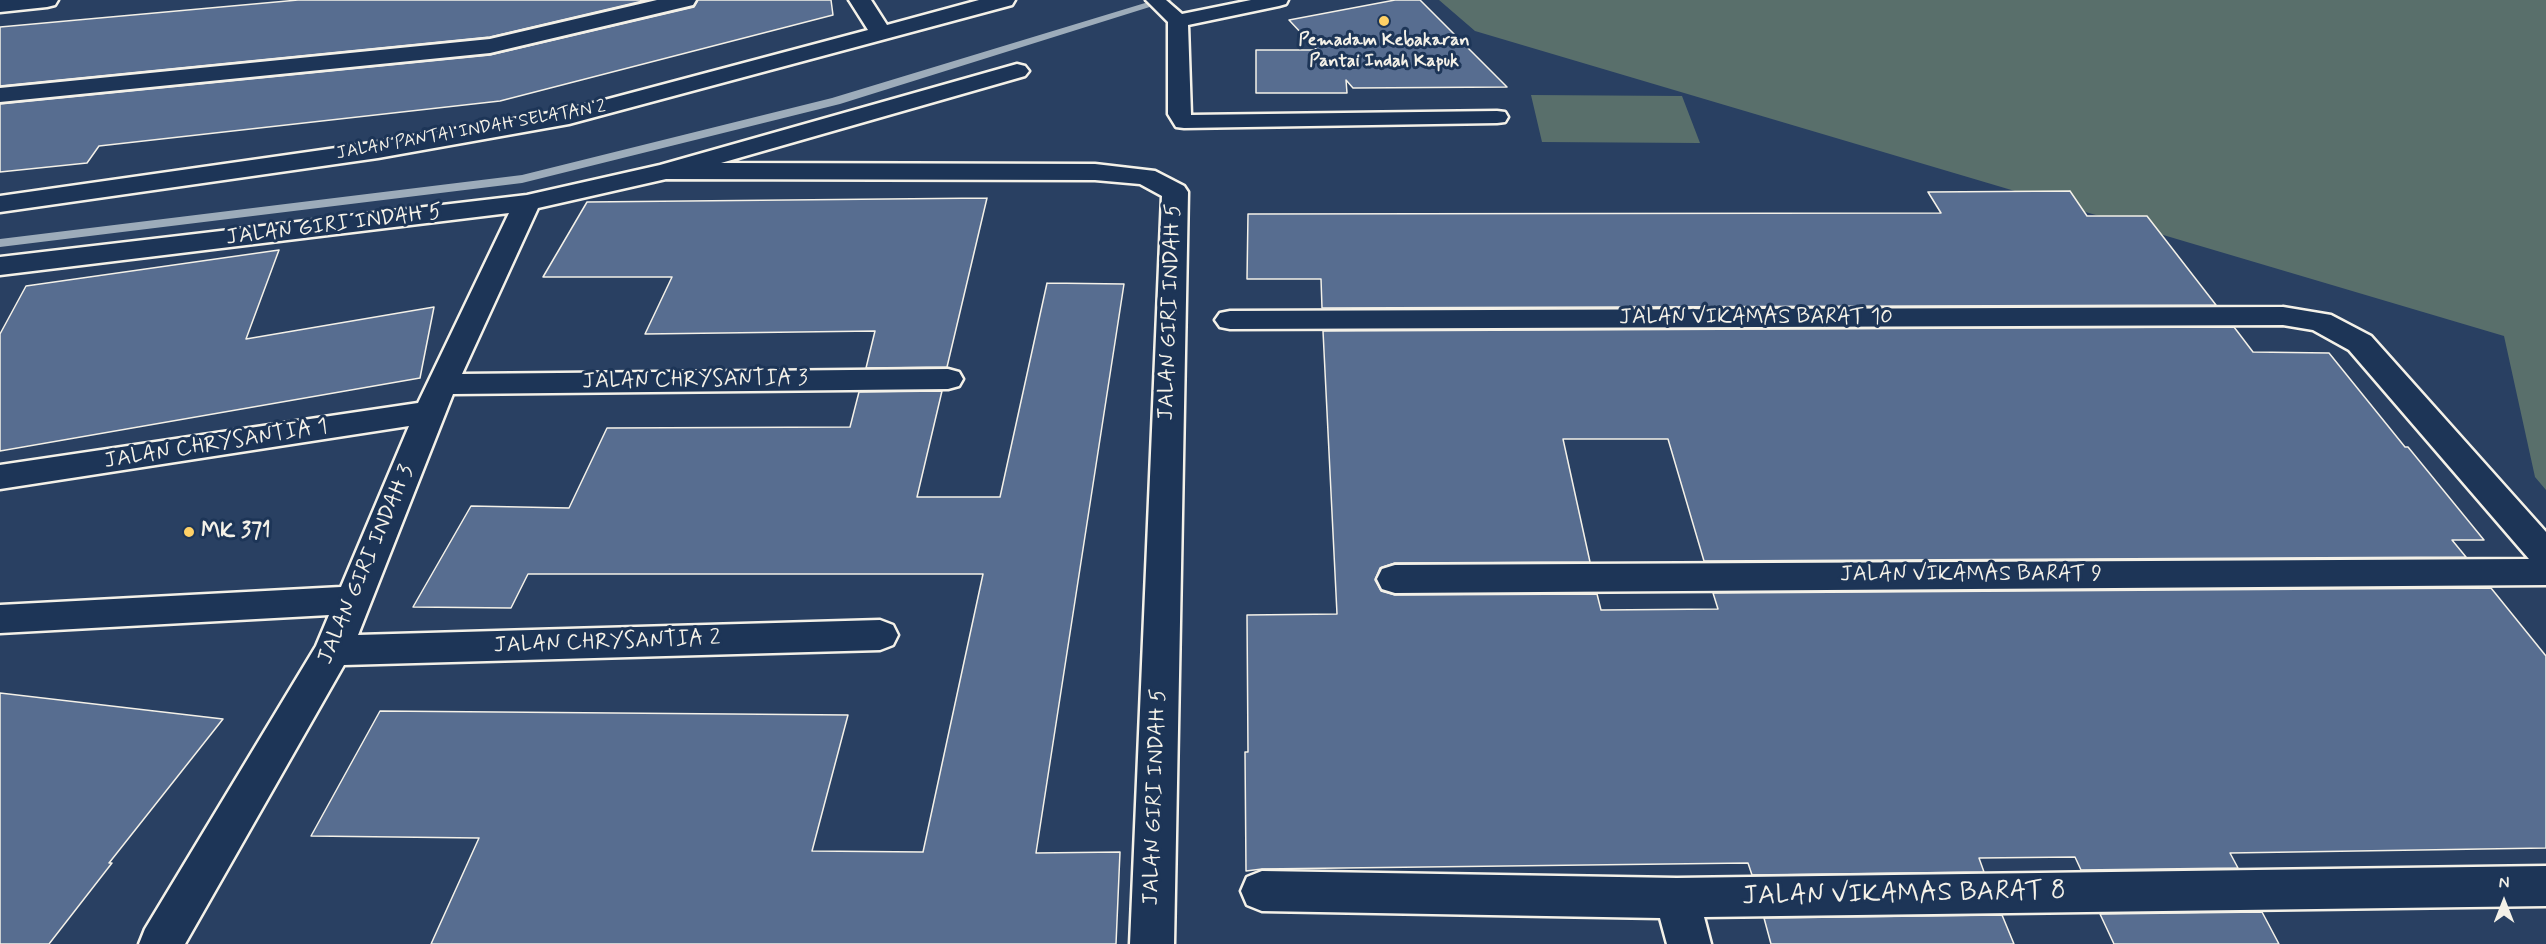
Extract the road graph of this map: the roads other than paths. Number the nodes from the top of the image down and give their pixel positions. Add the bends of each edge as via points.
1 (47, 0) edge
2 (685, 0) edge
3 (860, 0) edge
4 (1004, 0) edge
5 (1279, 0) edge
6 (0, 4) edge
7 (1167, 11) edge
8 (881, 33) junction
9 (1017, 71) dead end
10 (0, 95) edge
11 (1497, 117) dead end
12 (666, 171) junction
13 (527, 202) junction
14 (0, 204) edge
15 (0, 266) edge
16 (1230, 320) dead end
17 (948, 379) dead end
18 (437, 398) junction
19 (0, 477) edge
20 (2546, 555) edge
21 (2546, 572) edge
22 (1395, 579) dead end
23 (353, 600) junction
24 (0, 619) edge
25 (880, 635) dead end
26 (333, 651) junction
27 (2546, 886) edge
28 (1262, 891) dead end
29 (1677, 898) junction
30 (161, 944) edge
31 (1152, 944) edge
32 (1689, 944) edge

1 - 6 street
2 - 10 street via 490,46
3 - 8 street
4 - 8 street, JALAN PANTAI INDAH SELATAN 2
5 - 7 lane
7 - 11 lane via 1179,114 1184,122
8 - 14 street, JALAN PANTAI INDAH SELATAN 2 via 569,117 378,150
9 - 12 street, JALAN GIRI INDAH 5
12 - 13 street, JALAN GIRI INDAH 5
12 - 31 street, JALAN GIRI INDAH 5 via 1095,172 1146,177 1175,192
13 - 15 street, JALAN GIRI INDAH 5
13 - 18 street, JALAN GIRI INDAH 3
16 - 20 street, JALAN VIKAMAS BARAT 10 via 2283,316 2321,322 2360,343
17 - 18 street, JALAN CHRYSANTIA 3
18 - 19 street, JALAN CHRYSANTIA 1
18 - 23 street, JALAN GIRI INDAH 3
21 - 22 street, JALAN VIKAMAS BARAT 9
23 - 24 street
23 - 26 street, JALAN GIRI INDAH 3
25 - 26 street, JALAN CHRYSANTIA 2
26 - 30 street, JALAN GIRI INDAH 3
27 - 29 street, JALAN VIKAMAS BARAT 8
28 - 29 street, JALAN VIKAMAS BARAT 8
29 - 32 street

